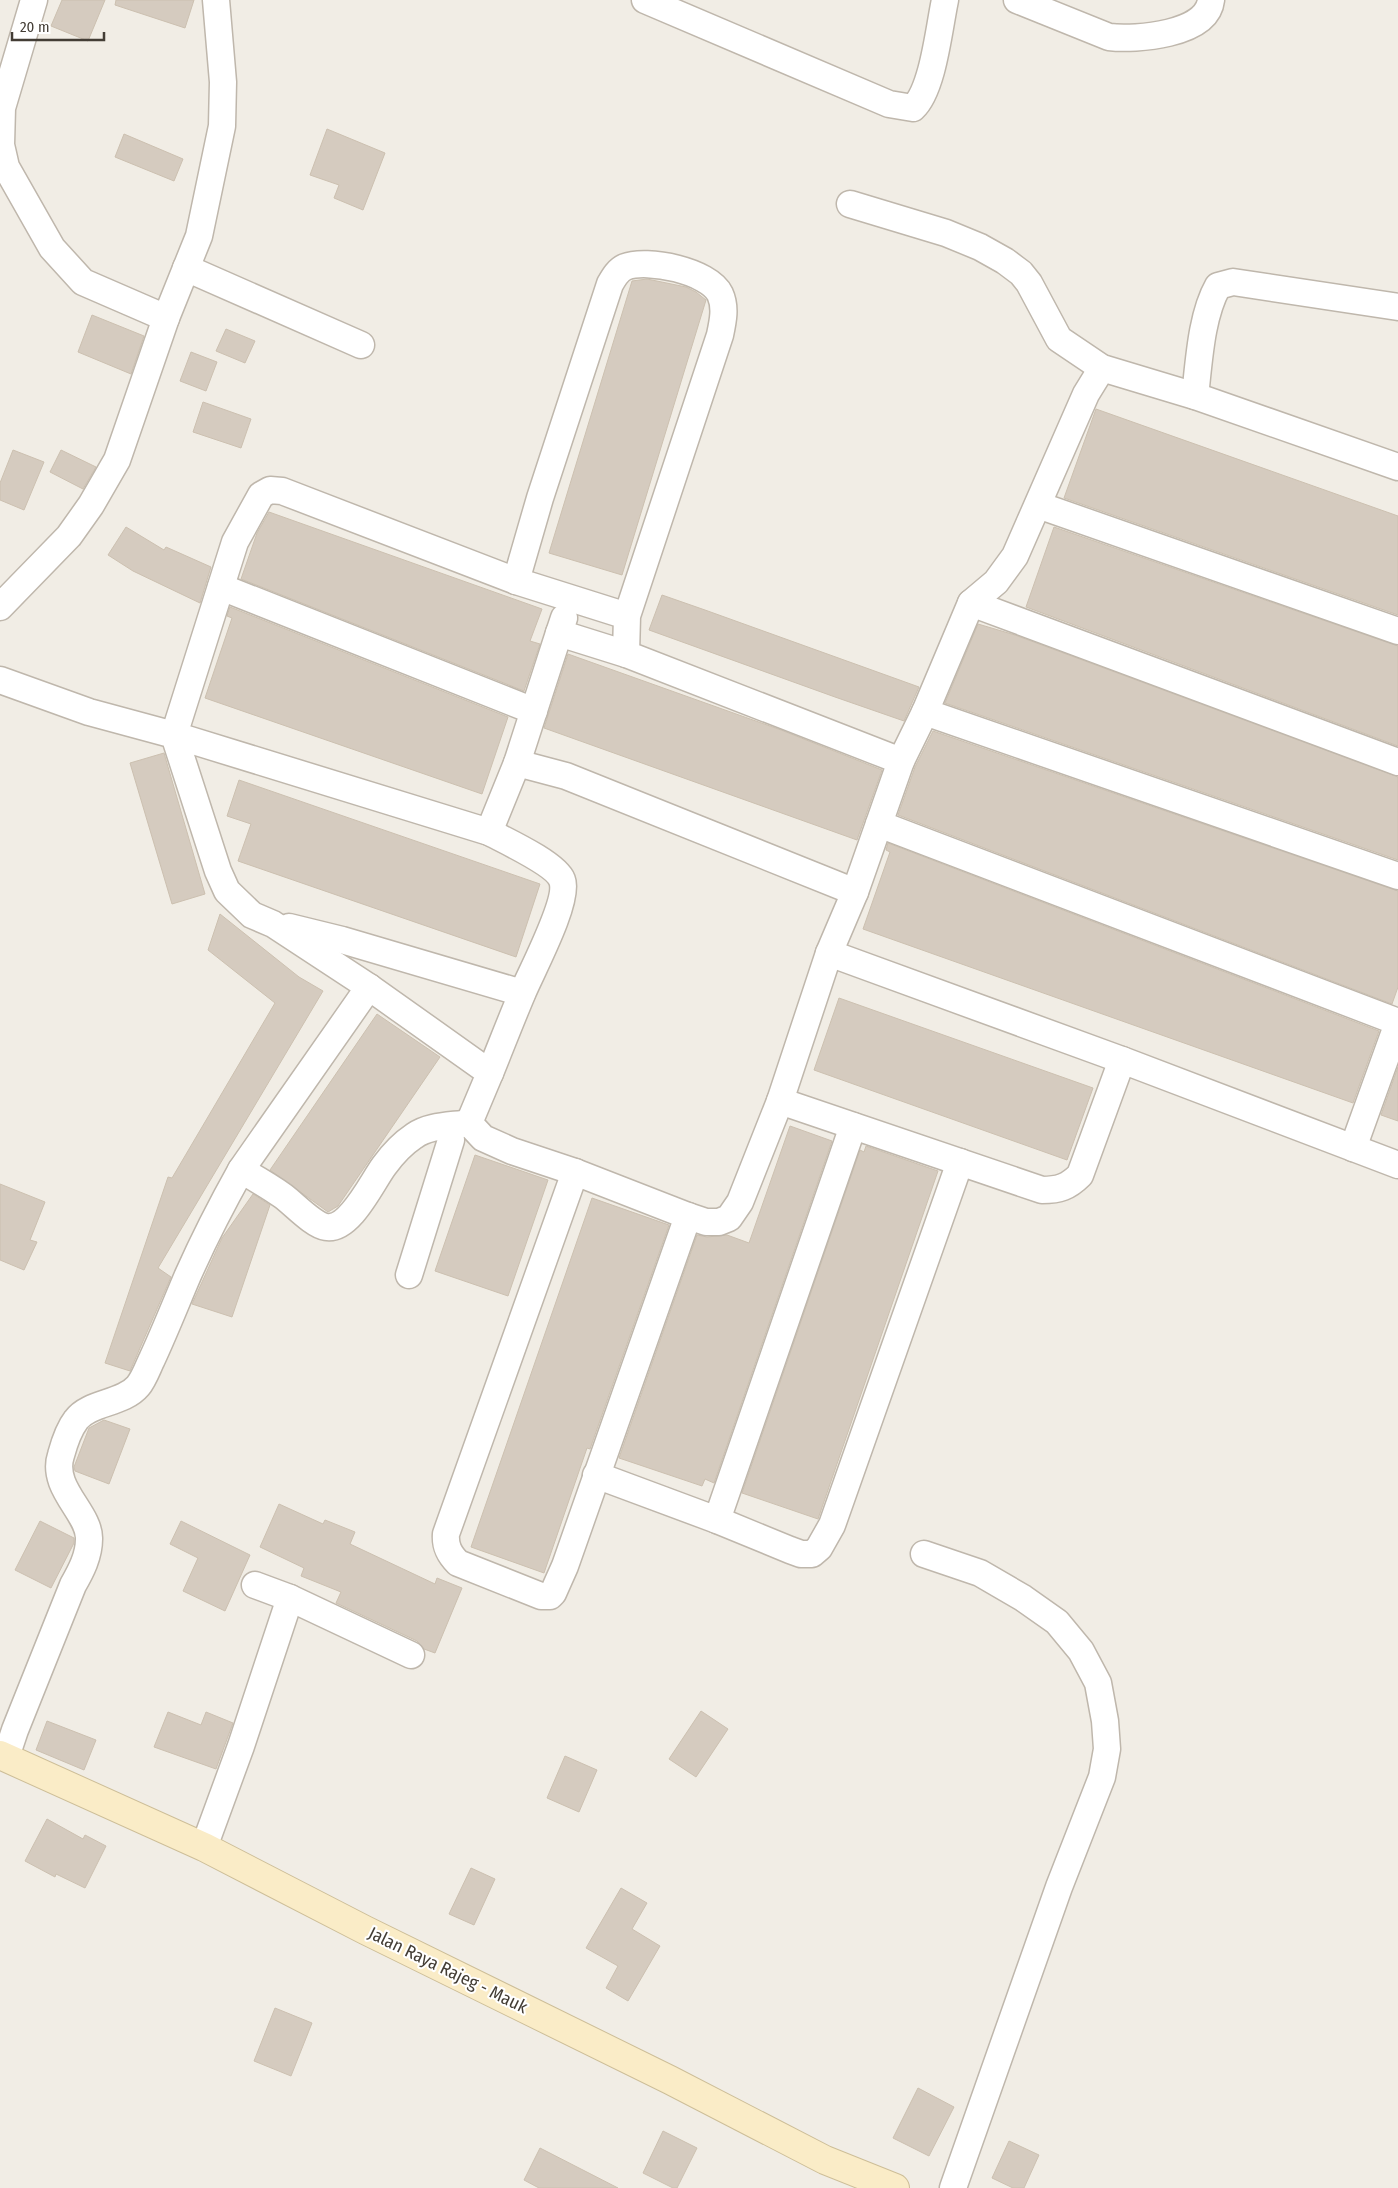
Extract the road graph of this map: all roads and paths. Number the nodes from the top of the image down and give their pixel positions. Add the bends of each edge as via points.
1 (34, 0) edge
2 (216, 0) edge
3 (645, 0) edge
4 (945, 0) edge
5 (1017, 0) edge
6 (1211, 0) edge
7 (850, 204) dead end
8 (186, 268) junction
9 (1398, 307) edge
10 (166, 318) junction
11 (361, 345) dead end
12 (1102, 368) junction
13 (1196, 396) junction
14 (1398, 466) edge
15 (1038, 505) junction
16 (516, 582) junction
17 (221, 587) junction
18 (570, 598) junction
19 (971, 604) junction
20 (0, 607) edge
21 (627, 616) junction
22 (1398, 631) edge
23 (559, 633) junction
24 (626, 654) junction
25 (0, 680) edge
26 (534, 711) junction
27 (925, 712) junction
28 (174, 735) junction
29 (901, 761) junction
30 (1398, 762) edge
31 (517, 763) junction
32 (879, 824) junction
33 (490, 832) junction
34 (1398, 876) edge
35 (856, 892) junction
36 (273, 924) junction
37 (829, 953) junction
38 (369, 987) junction
39 (522, 993) junction
40 (1398, 1022) edge
41 (1122, 1060) junction
42 (490, 1072) junction
43 (780, 1101) junction
44 (458, 1125) junction
45 (852, 1126) junction
46 (1352, 1148) junction
47 (960, 1162) junction
48 (1398, 1166) edge
49 (241, 1170) junction
50 (575, 1172) junction
51 (688, 1216) junction
52 (409, 1274) dead end
53 (596, 1475) junction
54 (716, 1520) junction
55 (924, 1554) dead end
56 (255, 1585) dead end
57 (290, 1598) junction
58 (411, 1655) dead end
59 (3, 1756) edge
60 (204, 1846) junction
61 (896, 2188) edge
62 (953, 2188) edge

1 - 10 street via 2,108 0,145 6,166 52,248 83,282
2 - 8 street via 223,82 222,126 199,236
3 - 4 street via 889,104 913,108 920,102 929,79
5 - 6 street via 1121,39 1155,37 1182,28 1201,19
7 - 12 street via 946,233 1005,260 1029,283 1058,339
8 - 10 street
8 - 11 street
9 - 13 street via 1233,282 1218,286 1208,312 1198,364
10 - 20 street via 118,460 68,536
12 - 13 street
12 - 15 street via 1086,394
13 - 14 street
15 - 19 street via 1015,556 996,582
15 - 22 street
16 - 17 street via 282,491 270,490 261,495 235,542
16 - 18 street
16 - 21 street via 610,284 623,268 635,264 655,264 693,274 709,281 719,292 724,304 720,335
17 - 26 street
17 - 28 street
18 - 21 street
18 - 23 street
19 - 27 street
19 - 30 street
21 - 24 street
23 - 24 street
23 - 26 street
24 - 29 street
25 - 28 street via 89,712
26 - 31 street
27 - 29 street
27 - 34 street
28 - 33 street
28 - 36 street via 227,891 252,915
29 - 32 street
31 - 33 street
31 - 35 street via 566,776
32 - 35 street
32 - 40 street
33 - 39 street via 557,873 564,888 555,919
35 - 37 street
36 - 38 street
36 - 39 street via 342,940
37 - 41 street
37 - 43 street
38 - 42 street
38 - 49 street
39 - 42 street
40 - 46 street
41 - 46 street
41 - 47 street via 1080,1175 1071,1184 1058,1190 1042,1190
42 - 44 street
43 - 45 street
43 - 51 street via 740,1202 729,1218 706,1222
44 - 49 street via 430,1128 401,1146 352,1213 335,1226 317,1223
44 - 50 street via 512,1152
44 - 52 street
45 - 47 street
45 - 54 street
46 - 48 street
47 - 54 street via 832,1525 819,1548 812,1554 801,1554
49 - 59 street via 217,1213 139,1385 128,1394 76,1419 60,1457 63,1485 86,1527 88,1548
50 - 51 street
50 - 53 street via 449,1525 445,1543 449,1552 458,1563 540,1596 550,1596 565,1566
51 - 53 street
53 - 54 street
55 - 62 street via 980,1573 1057,1622 1082,1651 1098,1683 1107,1749 1102,1777 1059,1887
56 - 57 street
57 - 58 street
57 - 60 street
59 - 60 main road, Jalan Raya Rajeg - Mauk
60 - 61 main road, Jalan Raya Rajeg - Mauk via 825,2160

